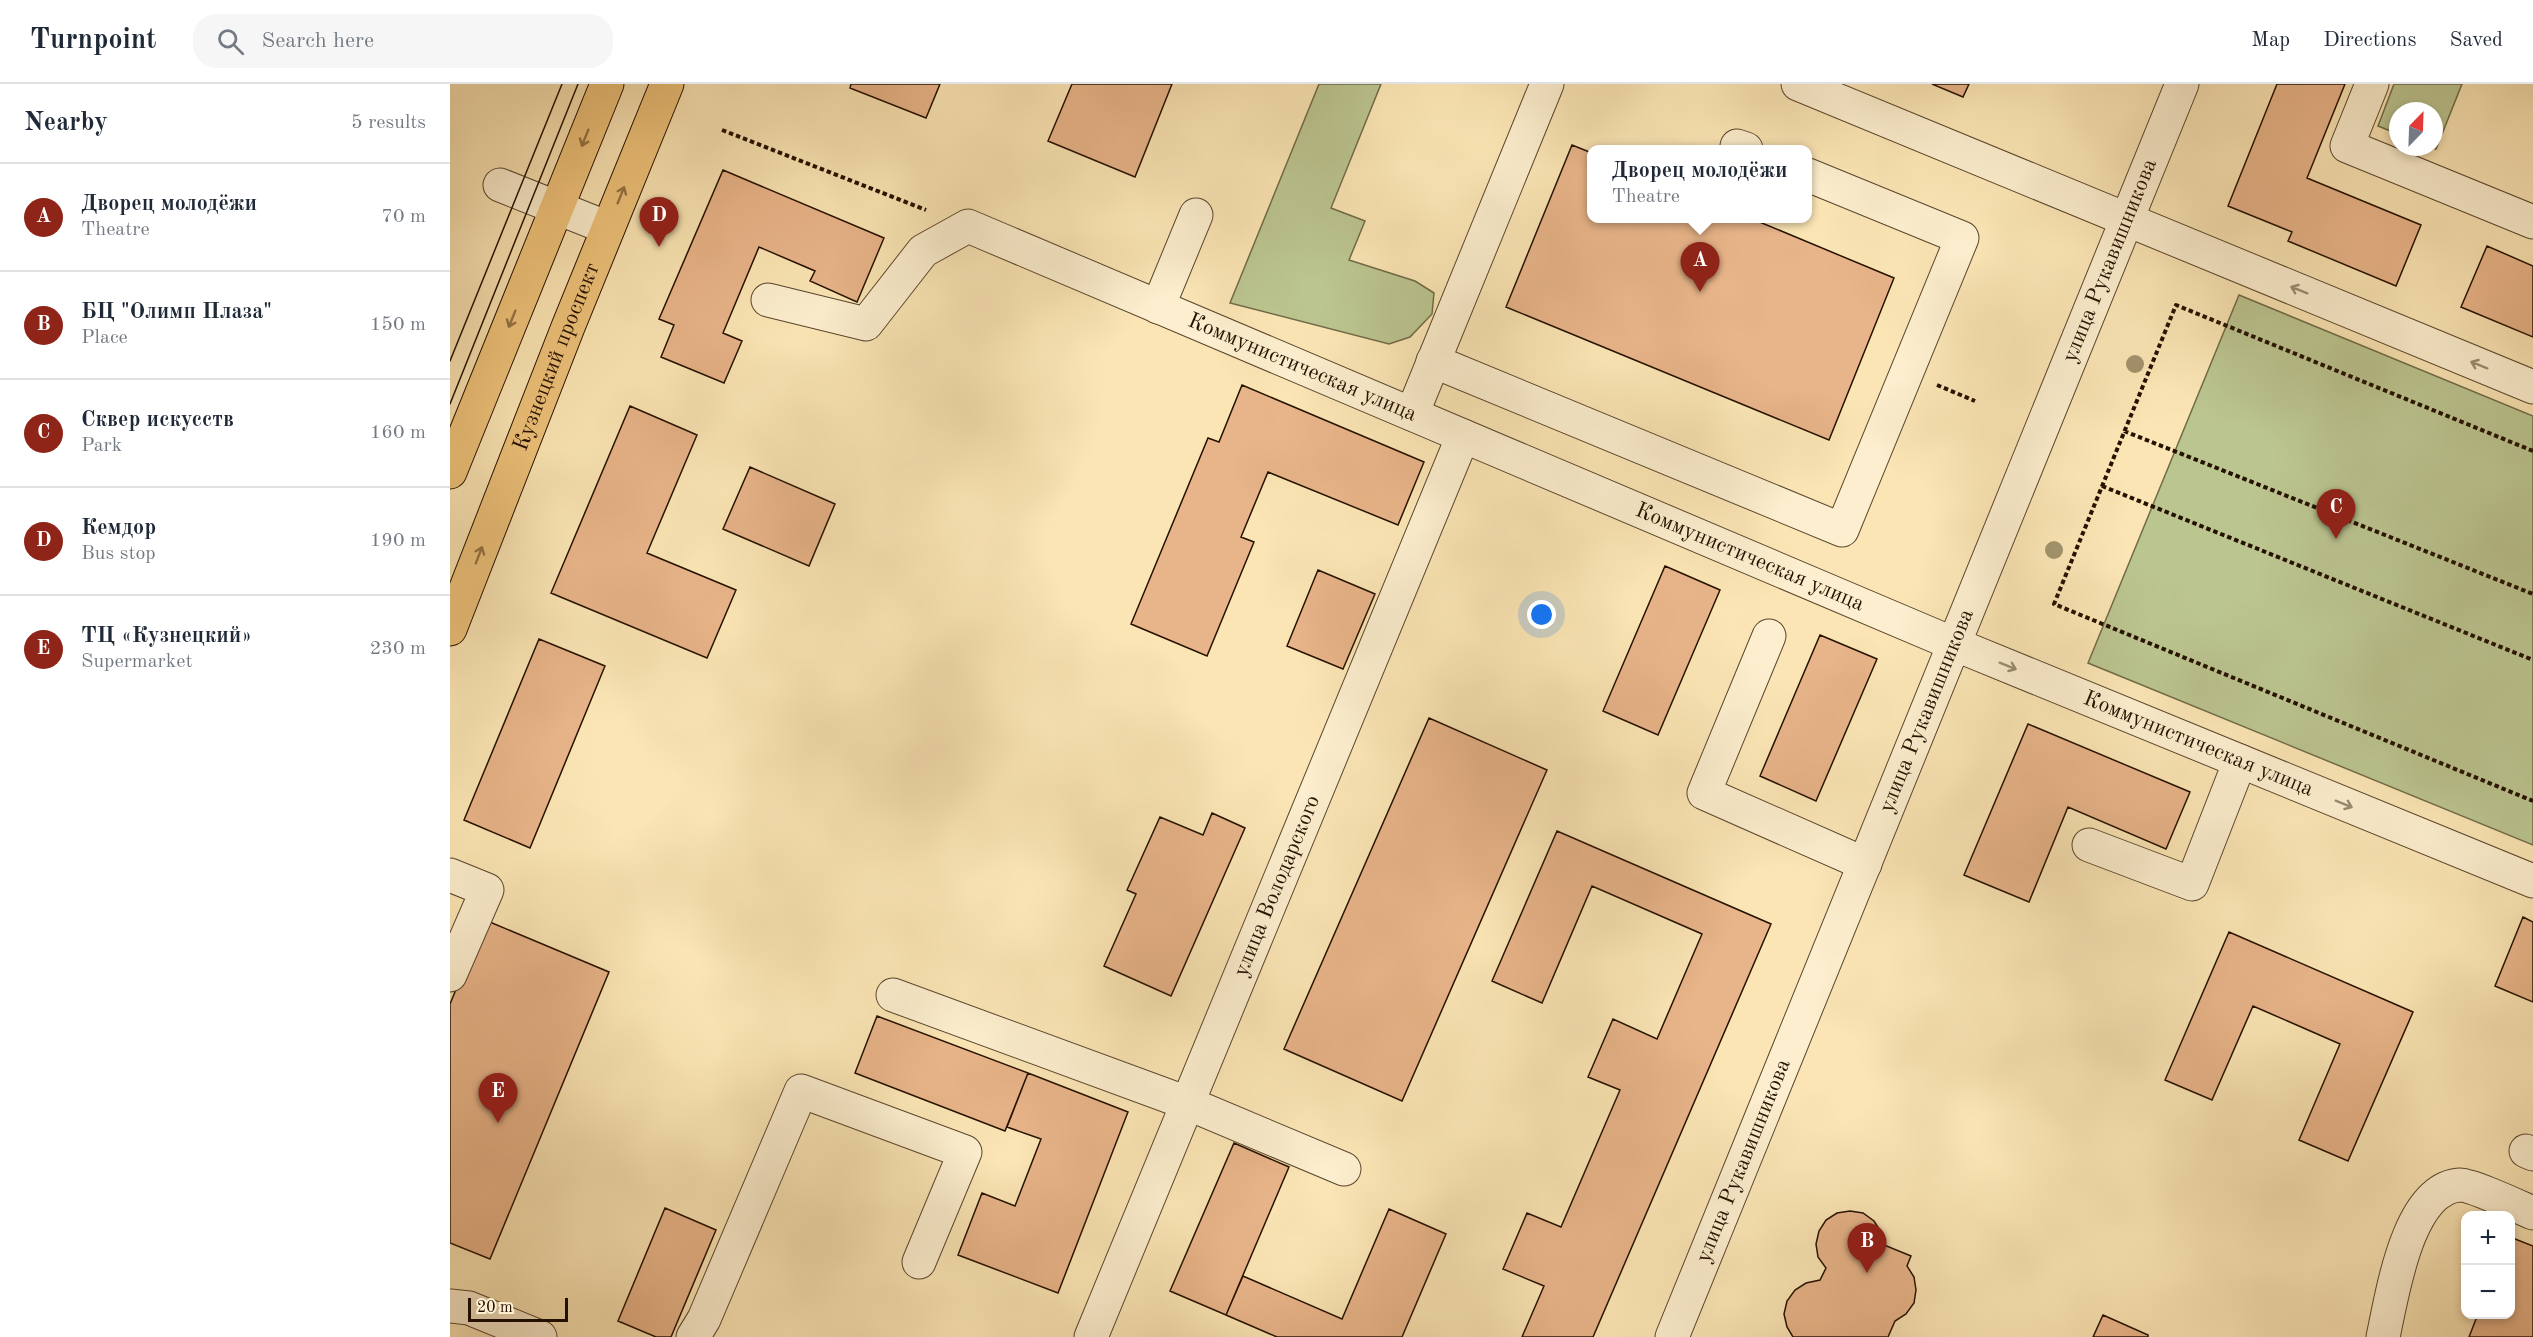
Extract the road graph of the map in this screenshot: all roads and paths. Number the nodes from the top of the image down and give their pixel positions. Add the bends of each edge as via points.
1 (607, 84) edge
2 (667, 84) edge
3 (1547, 84) edge
4 (1798, 84) edge
5 (2182, 84) edge
6 (2372, 84) edge
7 (722, 130) dead end
8 (1812, 177) edge
9 (500, 185) dead end
10 (557, 208) junction
11 (1197, 215) dead end
12 (2127, 220) junction
13 (2533, 222) edge
14 (968, 226) junction
15 (608, 228) junction
16 (768, 300) dead end
17 (1158, 307) junction
18 (1433, 361) junction
19 (1907, 373) junction
20 (2533, 387) edge
21 (1975, 401) dead end
22 (1412, 414) junction
23 (2124, 431) junction
24 (1463, 436) junction
25 (2533, 451) edge
26 (450, 472) edge
27 (2102, 486) junction
28 (2533, 594) edge
29 (450, 629) edge
30 (1769, 636) dead end
31 (1954, 644) junction
32 (2533, 660) edge
33 (2240, 761) junction
34 (2533, 801) edge
35 (2089, 845) dead end
36 (1865, 864) junction
37 (450, 874) edge
38 (2533, 881) edge
39 (450, 975) edge
40 (893, 995) dead end
41 (1187, 1103) junction
42 (1344, 1169) dead end
43 (2533, 1213) edge
44 (919, 1262) dead end
45 (450, 1306) edge
46 (540, 1337) edge
47 (693, 1337) edge
48 (1091, 1337) edge
49 (1672, 1337) edge
50 (2383, 1337) edge

1 -> 10 main road
15 -> 2 main road, Кузнецкий проспект
3 - 18 street
4 - 12 street
5 - 12 street, улица Рукавишникова
6 - 13 street via 2347,146
7 - 14 path
8 - 19 street via 1962,238
9 - 10 street
10 - 15 street
10 -> 26 main road
11 - 17 street
20 -> 12 street
12 - 31 street, улица Рукавишникова
14 - 16 street via 923,251 866,324
14 - 17 street, Коммунистическая улица
29 -> 15 main road, Кузнецкий проспект
17 - 22 street, Коммунистическая улица
18 - 19 street via 1842,530
18 - 22 street
19 - 21 path
22 - 24 street, Коммунистическая улица
23 - 25 path via 2176,304
23 - 27 path
23 - 28 path
24 - 31 street, Коммунистическая улица
24 - 41 street, улица Володарского
27 - 32 path
27 - 34 path via 2054,604
30 - 36 street via 1704,793
31 -> 33 street, Коммунистическая улица
31 - 36 street, улица Рукавишникова
33 - 35 street via 2192,884
33 -> 38 street, Коммунистическая улица
36 - 49 street, улица Рукавишникова
37 - 39 street via 487,890
40 - 41 street
41 - 42 street
41 - 48 street, улица Володарского
43 - 50 street via 2462,1185 2433,1197 2406,1245
44 - 47 street via 964,1152 801,1090
45 - 46 street via 469,1308

